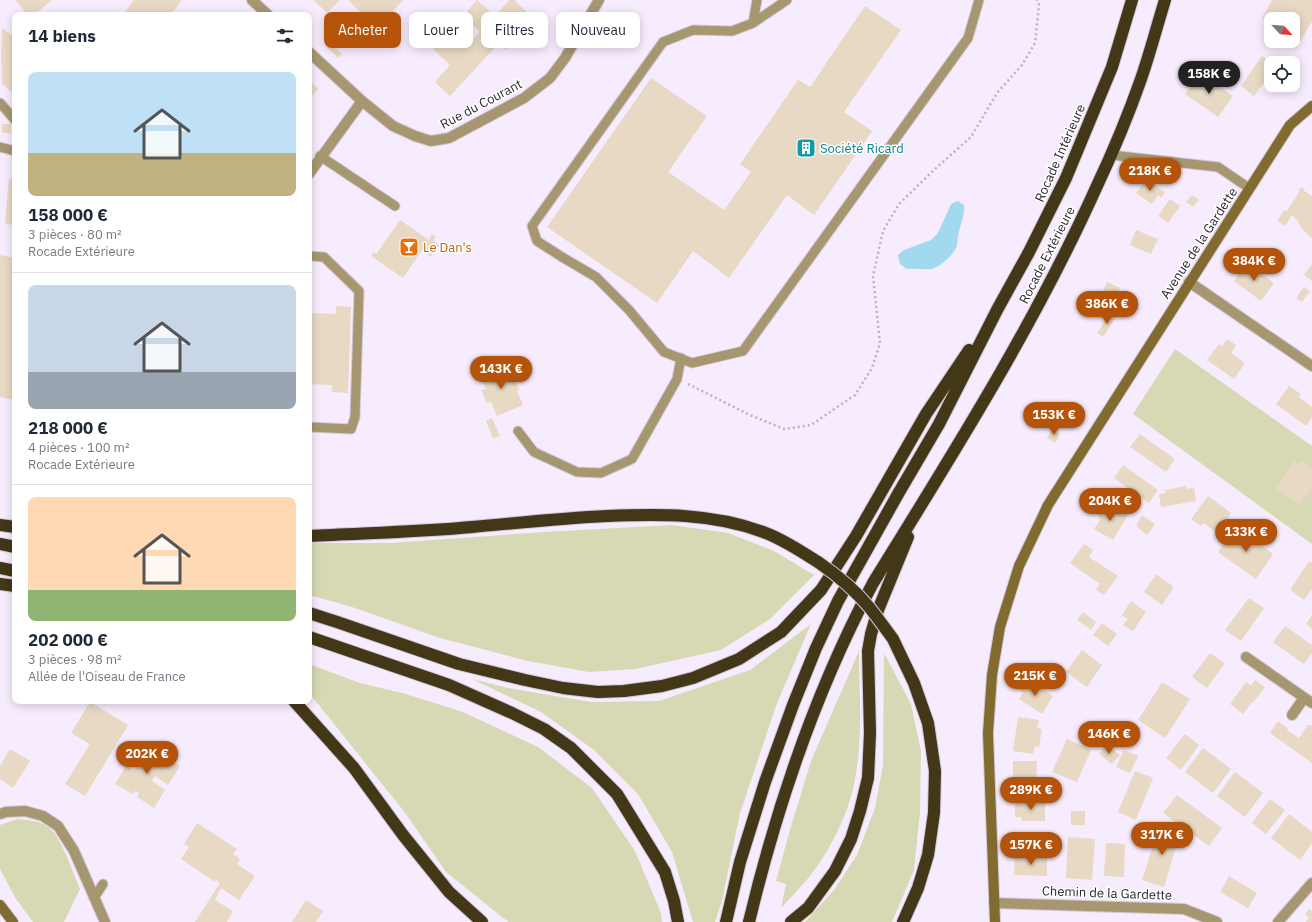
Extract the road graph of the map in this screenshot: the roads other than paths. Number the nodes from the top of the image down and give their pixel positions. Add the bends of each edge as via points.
1 (252, 0) edge
2 (599, 0) edge
3 (757, 0) edge
4 (788, 0) edge
5 (979, 0) edge
6 (1132, 0) edge
7 (1165, 0) edge
8 (265, 12) edge
9 (753, 23) junction
10 (312, 55) edge
11 (362, 101) junction
12 (0, 104) edge
13 (1312, 106) edge
14 (12, 117) edge
15 (0, 147) edge
16 (12, 150) edge
17 (1111, 155) junction
18 (320, 156) junction
19 (312, 169) edge
20 (1249, 188) junction
21 (395, 206) dead end
22 (312, 256) edge
23 (1189, 282) junction
24 (997, 310) junction
25 (681, 358) junction
26 (1312, 366) edge
27 (312, 427) edge
28 (518, 431) dead end
29 (920, 507) junction
30 (0, 525) edge
31 (12, 527) edge
32 (312, 536) edge
33 (0, 544) edge
34 (12, 546) edge
35 (0, 568) edge
36 (12, 570) edge
37 (0, 584) edge
38 (12, 586) edge
39 (312, 614) edge
40 (312, 638) edge
41 (1246, 657) dead end
42 (1308, 701) edge
43 (297, 704) edge
44 (1292, 715) dead end
45 (0, 814) edge
46 (1312, 883) edge
47 (104, 884) dead end
48 (94, 898) junction
49 (994, 903) junction
50 (0, 904) edge
51 (13, 922) edge
52 (104, 922) edge
53 (482, 922) edge
54 (678, 922) edge
55 (726, 922) edge
56 (749, 922) edge
57 (791, 922) edge
58 (903, 922) edge
59 (995, 922) edge
60 (1217, 922) edge
61 (1278, 922) edge

1 - 8 street
2 - 11 street, Rue du Courant via 565,58 550,78 524,98 449,138 431,141 415,136 393,126
3 - 9 lane
4 - 9 lane
5 - 25 lane via 968,38 742,351 692,363
6 - 24 highway, Rocade Intérieure via 1112,67 1066,178
7 - 17 highway, Rocade Extérieure via 1141,78
9 - 25 lane via 732,31 693,30 663,42 532,226 537,240 596,277 630,310 664,352
10 - 11 street, Rue du Courant
11 - 18 street
12 - 14 lane
13 - 20 main road, Avenue de la Gardette via 1290,125
15 - 16 lane
17 - 20 lane via 1218,167
17 - 29 highway, Rocade Extérieure via 1030,320
18 - 19 street
18 - 21 lane
20 - 23 main road, Avenue de la Gardette
22 - 27 lane via 324,258 359,291 355,417 351,429
23 - 26 street
23 - 49 main road, Avenue de la Gardette via 1048,505 1019,566 1000,627 992,675 988,733
24 - 39 highway via 926,414 856,536 821,590 781,632 739,659 693,678 662,686 598,692 525,680 459,664
24 - 55 highway via 939,424 842,594 816,648 765,782 740,862
25 - 28 lane via 677,379 632,459 601,473 577,472 534,452
29 - 56 highway via 854,618 814,711 785,791
29 - 57 highway via 878,610 871,634 868,651 868,778 860,811 851,839 835,871 808,908
30 - 31 highway
32 - 58 highway, bridge via 460,528 581,517 652,514 692,516 732,523 762,532 790,544 818,562 841,578 856,593 892,639 914,683 928,723 935,771 934,813 928,855 918,888
33 - 34 highway
35 - 36 highway
37 - 38 highway
40 - 54 highway via 449,685 544,729 570,748 617,794 665,872
41 - 42 street
42 - 44 street
43 - 53 highway via 354,768 449,892
45 - 48 street via 25,811 43,816 58,826 74,851
46 - 61 street
47 - 48 lane
48 - 52 street
49 - 59 main road, Avenue de la Gardette
49 - 60 street, Chemin de la Gardette via 1184,909
50 - 51 main road

